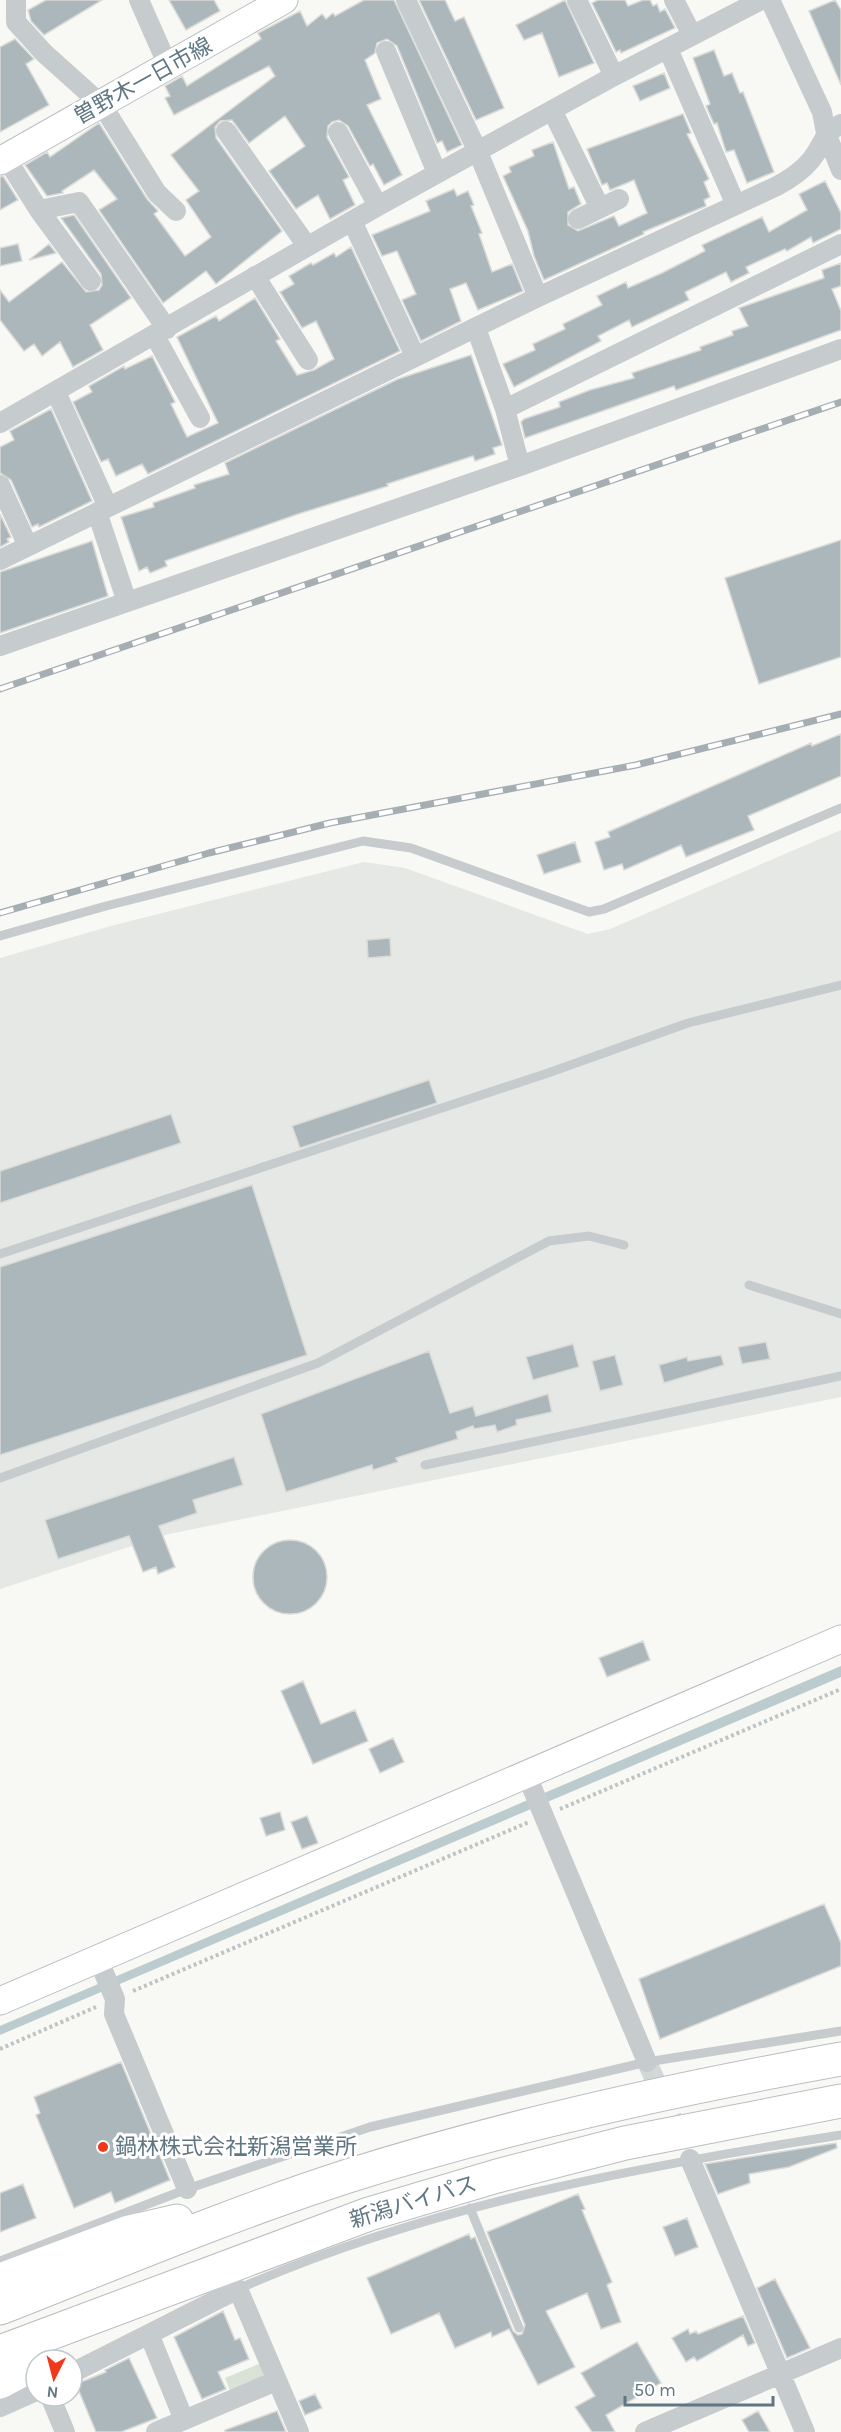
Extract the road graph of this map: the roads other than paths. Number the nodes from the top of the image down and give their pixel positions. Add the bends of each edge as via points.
1 (16, 0) edge
2 (139, 0) edge
3 (284, 0) edge
4 (406, 0) edge
5 (577, 0) edge
6 (674, 0) edge
7 (759, 1) edge
8 (692, 35) junction
9 (669, 49) junction
10 (386, 51) dead end
11 (169, 68) junction
12 (614, 75) junction
13 (102, 105) junction
14 (552, 110) junction
15 (833, 128) edge
16 (226, 131) dead end
17 (338, 132) dead end
18 (478, 152) junction
19 (3, 160) edge
20 (841, 170) edge
21 (437, 173) junction
22 (619, 199) dead end
23 (736, 205) junction
24 (378, 206) junction
25 (600, 208) junction
26 (39, 210) junction
27 (176, 211) dead end
28 (578, 219) dead end
29 (352, 221) junction
30 (841, 244) edge
31 (307, 246) junction
32 (255, 276) junction
33 (91, 281) dead end
34 (538, 297) junction
35 (476, 328) junction
36 (160, 332) junction
37 (841, 349) edge
38 (415, 357) junction
39 (308, 360) dead end
40 (56, 392) junction
41 (505, 409) junction
42 (200, 418) dead end
43 (0, 423) edge
44 (520, 466) junction
45 (0, 485) edge
46 (102, 510) junction
47 (28, 546) junction
48 (0, 560) edge
49 (127, 602) junction
50 (0, 646) edge
51 (841, 808) edge
52 (0, 936) edge
53 (841, 985) edge
54 (624, 1245) dead end
55 (0, 1254) edge
56 (749, 1285) dead end
57 (841, 1314) edge
58 (841, 1376) edge
59 (425, 1465) dead end
60 (0, 1478) edge
61 (841, 1639) edge
62 (527, 1776) junction
63 (98, 1959) junction
64 (0, 2001) edge
65 (841, 2031) edge
66 (841, 2059) edge
67 (647, 2062) junction
68 (841, 2101) edge
69 (841, 2135) edge
70 (690, 2159) junction
71 (187, 2189) junction
72 (274, 2201) junction
73 (470, 2208) junction
74 (0, 2261) edge
75 (234, 2277) junction
76 (0, 2280) edge
77 (0, 2308) edge
78 (519, 2328) dead end
79 (149, 2334) junction
80 (70, 2348) edge
81 (841, 2348) edge
82 (0, 2352) edge
83 (84, 2367) edge
84 (24, 2369) edge
85 (780, 2374) junction
86 (276, 2381) junction
87 (0, 2382) edge
88 (24, 2396) edge
89 (0, 2407) edge
90 (55, 2408) edge
91 (184, 2420) junction
92 (65, 2432) edge
93 (156, 2432) edge
94 (299, 2432) edge
95 (645, 2432) edge
96 (805, 2432) edge

1 - 13 street via 16,22
2 - 11 street
3 - 11 street, 曽野木一日市線
4 - 18 street
5 - 12 street
6 - 8 street
7 - 8 street
7 - 15 street
8 - 9 street
9 - 12 street
9 - 23 street
10 - 21 street
11 - 13 street, 曽野木一日市線
12 - 14 street
13 - 19 street, 曽野木一日市線
13 - 27 street via 157,193
14 - 18 street
14 - 25 street
15 - 20 street
15 - 23 street via 818,151 793,176
16 - 31 street
17 - 24 street
18 - 21 street
18 - 34 street
19 - 26 street
21 - 24 street
22 - 25 street
23 - 34 street
24 - 29 street
25 - 28 street
26 - 33 street
26 - 36 street via 79,202
29 - 31 street
29 - 38 street
30 - 41 street
31 - 32 street
32 - 36 street
32 - 39 street
34 - 35 street
35 - 38 street
35 - 41 street
36 - 40 street
36 - 42 street
37 - 44 street
38 - 46 street
40 - 43 street
40 - 46 street
41 - 44 street
44 - 49 street
45 - 47 street
46 - 47 street
46 - 49 street
47 - 48 street
49 - 50 street
51 - 52 lane via 589,912 411,848 363,841
53 - 55 lane via 688,1023 537,1077
54 - 60 lane via 589,1236 549,1241 318,1363
56 - 57 lane
58 - 59 lane
61 - 62 street
62 - 63 street
62 - 67 street
63 - 64 street
63 - 71 street via 115,1999 114,2014
65 - 67 lane
66 - 72 highway, 新潟バイパス via 610,2104 463,2143
67 - 71 lane via 370,2127
68 - 75 highway, 新潟バイパス via 625,2143 497,2176 369,2214
69 - 70 lane
70 - 73 lane
70 - 85 street
71 - 74 lane
72 - 76 highway via 129,2232
72 - 77 highway, 新潟バイパス
73 - 75 lane via 290,2266
73 - 78 lane
75 - 79 street
75 - 80 highway
75 - 82 highway, 新潟バイパス
75 - 86 street
79 - 83 street
79 - 91 street
81 - 85 street
84 - 87 highway
85 - 95 street
85 - 96 street
86 - 91 street
86 - 94 street
88 - 89 street
90 - 92 street
91 - 93 street

